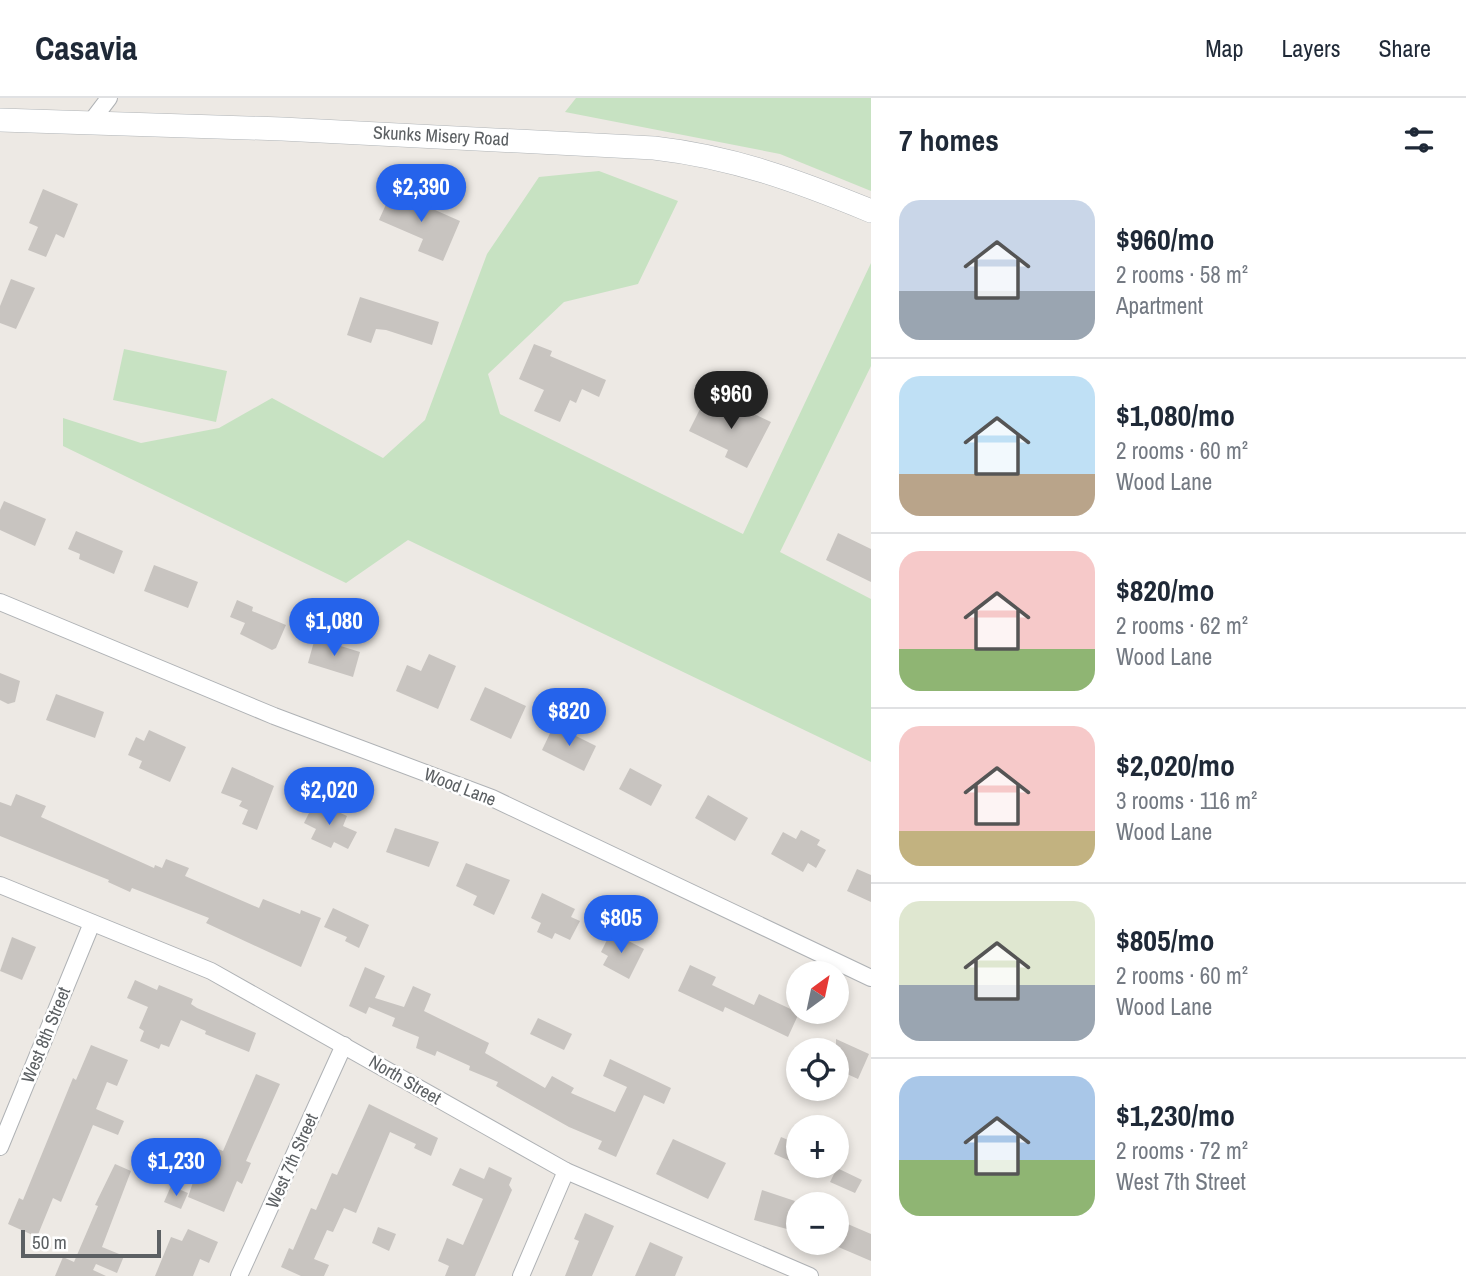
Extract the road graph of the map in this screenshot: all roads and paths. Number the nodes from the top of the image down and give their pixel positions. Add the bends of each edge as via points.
1 (109, 98) edge
2 (1, 122) edge
3 (90, 123) junction
4 (871, 211) edge
5 (0, 602) edge
6 (0, 885) edge
7 (92, 923) junction
8 (871, 978) edge
9 (344, 1045) junction
10 (0, 1147) edge
11 (566, 1171) junction
12 (781, 1270) edge
13 (239, 1276) edge
14 (522, 1276) edge
15 (810, 1276) edge

1 - 3 street
2 - 3 main road, Skunks Misery Road
3 - 4 main road, Skunks Misery Road via 654,148 710,155
5 - 8 street, Wood Lane via 274,716 492,798
6 - 7 street, North Street
7 - 9 street, North Street via 211,971
7 - 10 street, West 8th Street
9 - 11 street, North Street
9 - 13 street, West 7th Street
11 - 12 street, North Street
11 - 14 street
12 - 15 street, North Street

